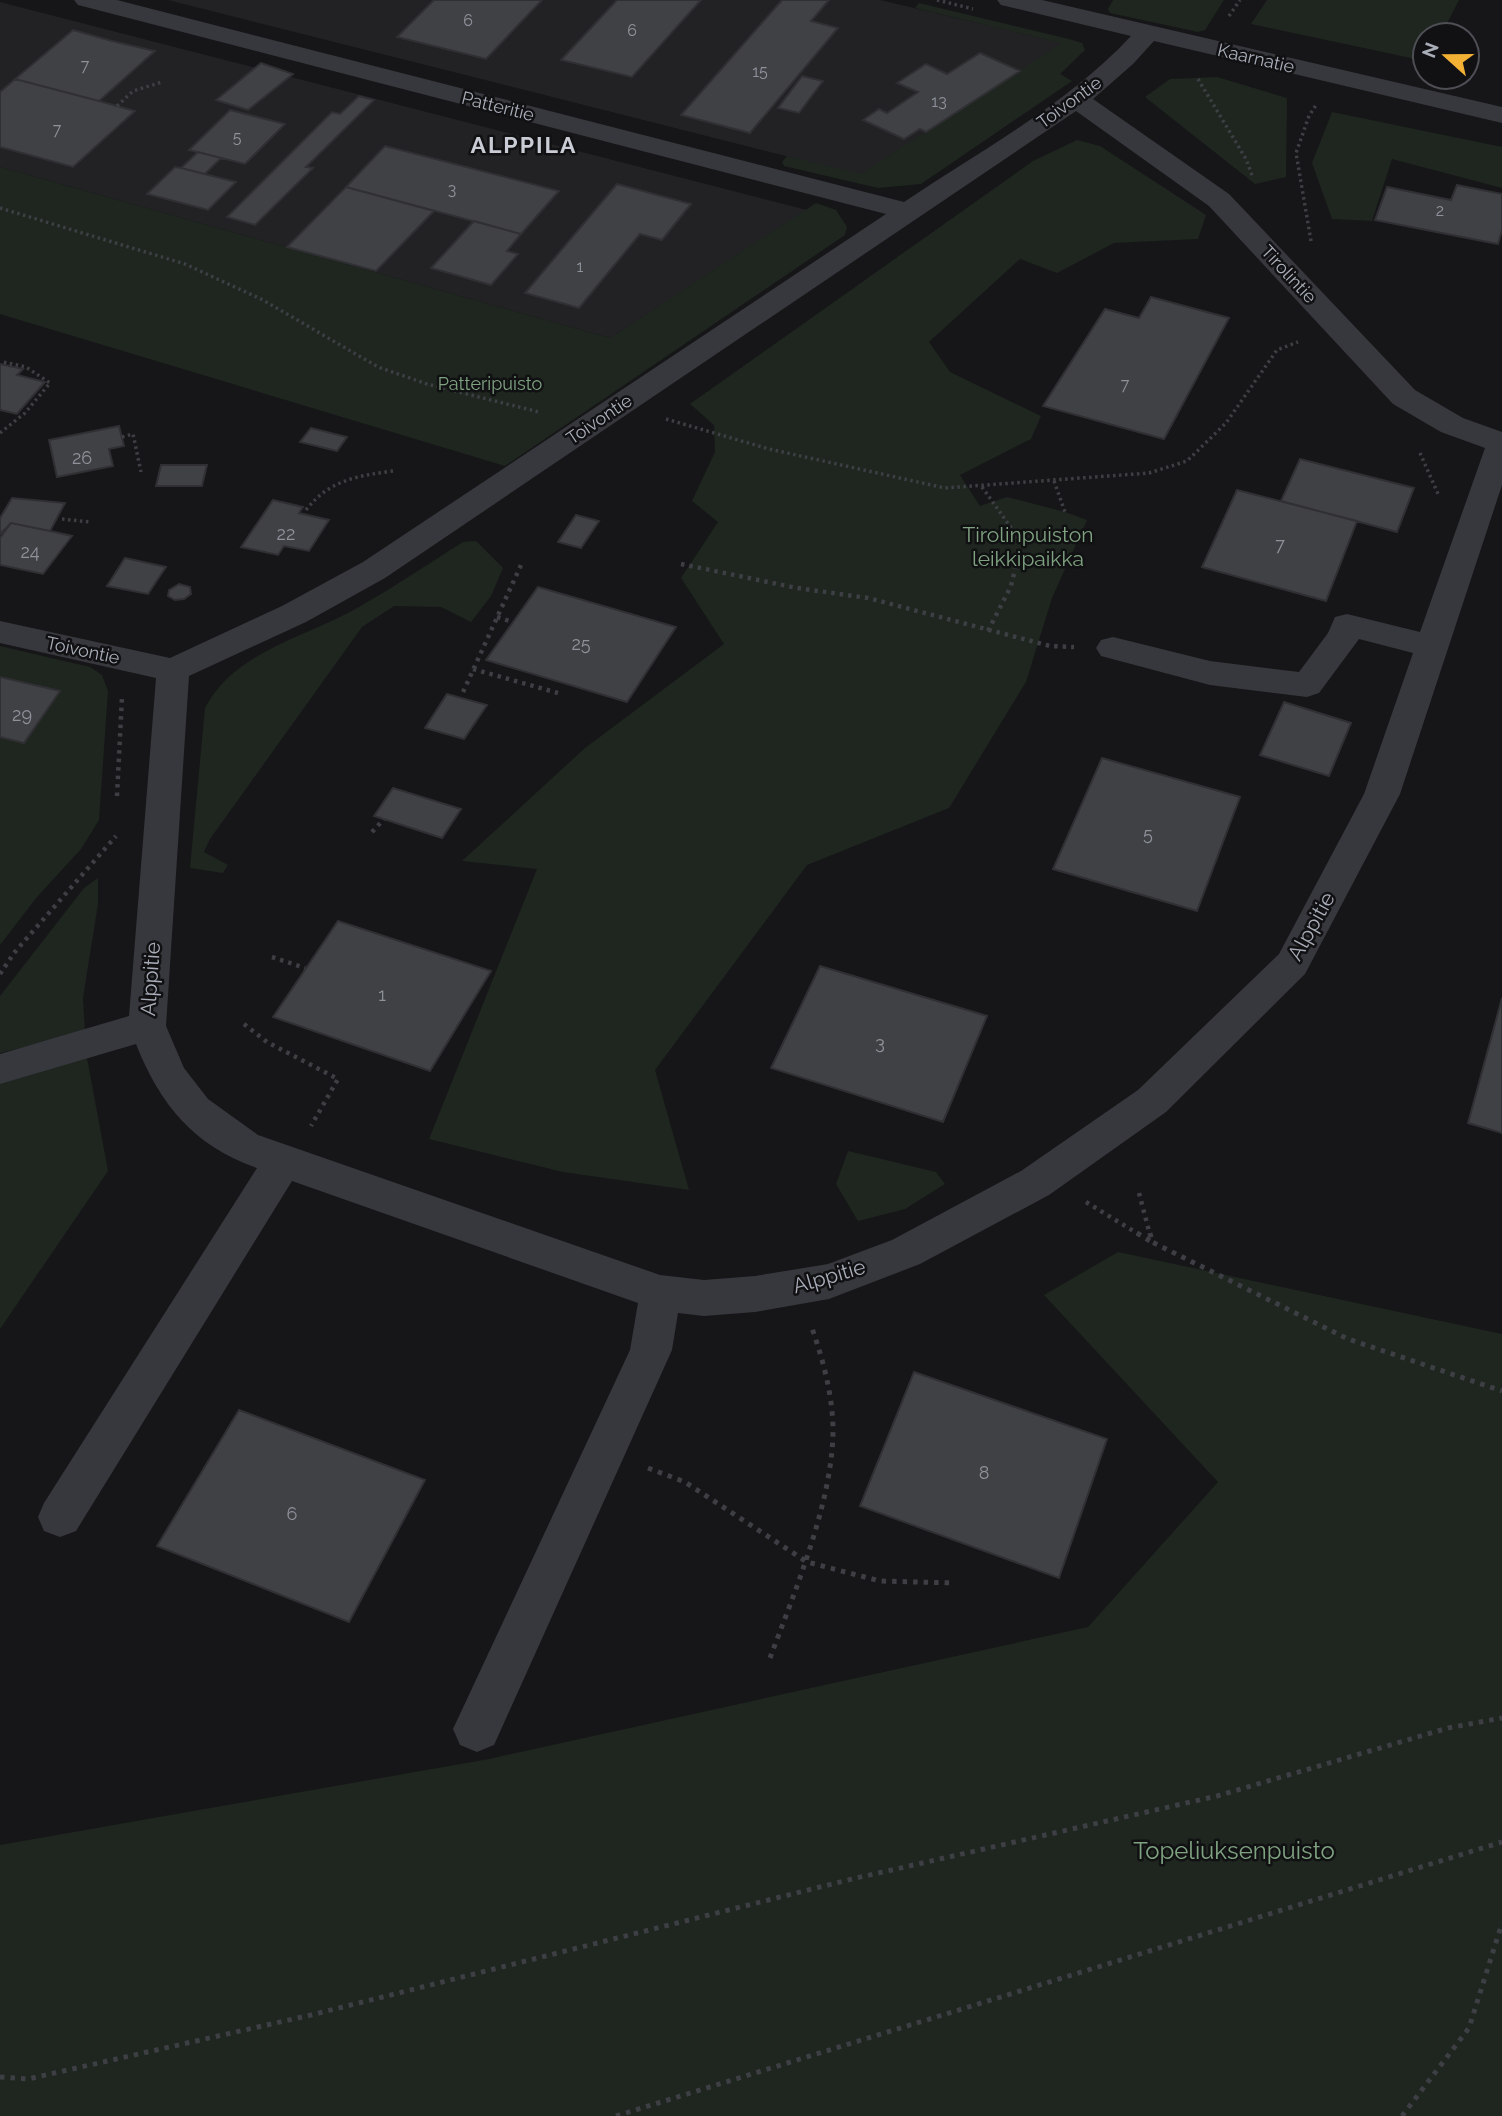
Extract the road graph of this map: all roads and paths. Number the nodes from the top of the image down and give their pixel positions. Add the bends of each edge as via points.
1 (87, 0) edge
2 (1010, 0) edge
3 (1090, 8) edge
4 (1148, 33) junction
5 (1193, 71) dead end
6 (162, 82) dead end
7 (1076, 99) junction
8 (117, 106) dead end
9 (1502, 115) edge
10 (1309, 116) dead end
11 (1255, 181) dead end
12 (0, 210) edge
13 (908, 211) junction
14 (1313, 253) dead end
15 (1299, 342) dead end
16 (3, 362) dead end
17 (1379, 394) junction
18 (628, 399) junction
19 (584, 429) junction
20 (0, 433) edge
21 (122, 436) dead end
22 (1502, 443) edge
23 (393, 471) dead end
24 (141, 472) dead end
25 (1054, 481) junction
26 (981, 486) junction
27 (1442, 503) dead end
28 (306, 510) dead end
29 (1065, 512) dead end
30 (62, 519) dead end
31 (90, 523) dead end
32 (681, 564) dead end
33 (521, 565) dead end
34 (497, 617) junction
35 (513, 622) dead end
36 (988, 631) junction
37 (0, 632) edge
38 (1431, 646) junction
39 (1113, 649) joint
40 (110, 656) junction
41 (472, 669) junction
42 (173, 670) junction
43 (463, 692) dead end
44 (558, 693) dead end
45 (117, 802) dead end
46 (384, 819) dead end
47 (116, 826) dead end
48 (372, 832) dead end
49 (116, 838) junction
50 (115, 851) dead end
51 (272, 957) dead end
52 (305, 968) dead end
53 (0, 974) edge
54 (244, 1024) dead end
55 (146, 1026) junction
56 (0, 1069) edge
57 (283, 1161) junction
58 (1092, 1192) dead end
59 (1139, 1193) dead end
60 (1082, 1200) junction
61 (1076, 1204) dead end
62 (1152, 1242) junction
63 (660, 1293) junction
64 (810, 1319) dead end
65 (1502, 1391) edge
66 (604, 1452) junction
67 (60, 1517) dead end
68 (807, 1562) junction
69 (954, 1583) dead end
70 (770, 1658) dead end
71 (1502, 1718) edge
72 (477, 1729) dead end
73 (1502, 1842) edge
74 (1502, 1923) edge
75 (0, 2077) edge
76 (616, 2116) edge
77 (1402, 2116) edge

1 - 13 street, Patteritie
2 - 3 street, Kaarnatie
3 - 4 street, Kaarnatie
4 - 7 street, Toivontie
4 - 9 street, Kaarnatie
5 - 11 path
6 - 8 path via 133,90
7 - 13 street, Toivontie
7 - 17 street, Tirolintie via 1219,200
10 - 14 path via 1296,153
12 - 19 path via 185,264 263,300 379,367
13 - 18 street, Toivontie
15 - 25 path via 1277,350 1226,423 1187,461 1149,473
16 - 20 path via 26,368 50,383 25,413
17 - 22 street, Tirolintie via 1404,397 1452,425
17 - 27 path via 1427,463
18 - 19 street, Toivontie
18 - 26 path via 672,421 769,449 945,488
19 - 42 street, Toivontie via 374,570 294,614
21 - 24 path via 133,434
22 - 38 street, Alppitie
23 - 28 path via 334,482
25 - 26 path
25 - 29 path
26 - 36 path via 1022,542 1011,586
30 - 31 path
32 - 36 path via 868,598
33 - 34 path
34 - 35 path
34 - 41 path
36 - 39 path via 1050,646
37 - 40 street, Toivontie
38 - 39 street via 1347,625 1344,636 1307,685 1210,673
38 - 63 street, Alppitie via 1382,794 1292,964 1152,1101 1035,1183 906,1252 829,1280 755,1294 704,1298
40 - 42 street, Toivontie
40 - 45 path via 120,675 122,697
41 - 43 path
41 - 44 path
42 - 55 street, Alppitie
46 - 48 path
47 - 49 path
49 - 50 path
49 - 53 path
51 - 52 path
54 - 57 path via 267,1042 338,1079 303,1140
55 - 56 street
55 - 57 street, Alppitie via 168,1076 194,1110 244,1147
57 - 63 street, Alppitie
57 - 67 street
58 - 60 path
59 - 62 path
60 - 61 path
60 - 62 path
62 - 65 path via 1348,1339
63 - 66 street via 651,1350
64 - 68 path via 825,1366 832,1441
66 - 68 path via 685,1482
66 - 72 street
68 - 69 path via 880,1581
68 - 70 path
71 - 75 path via 1448,1728 1217,1796 852,1879 311,2015 28,2079
73 - 76 path
74 - 77 path via 1469,2028

